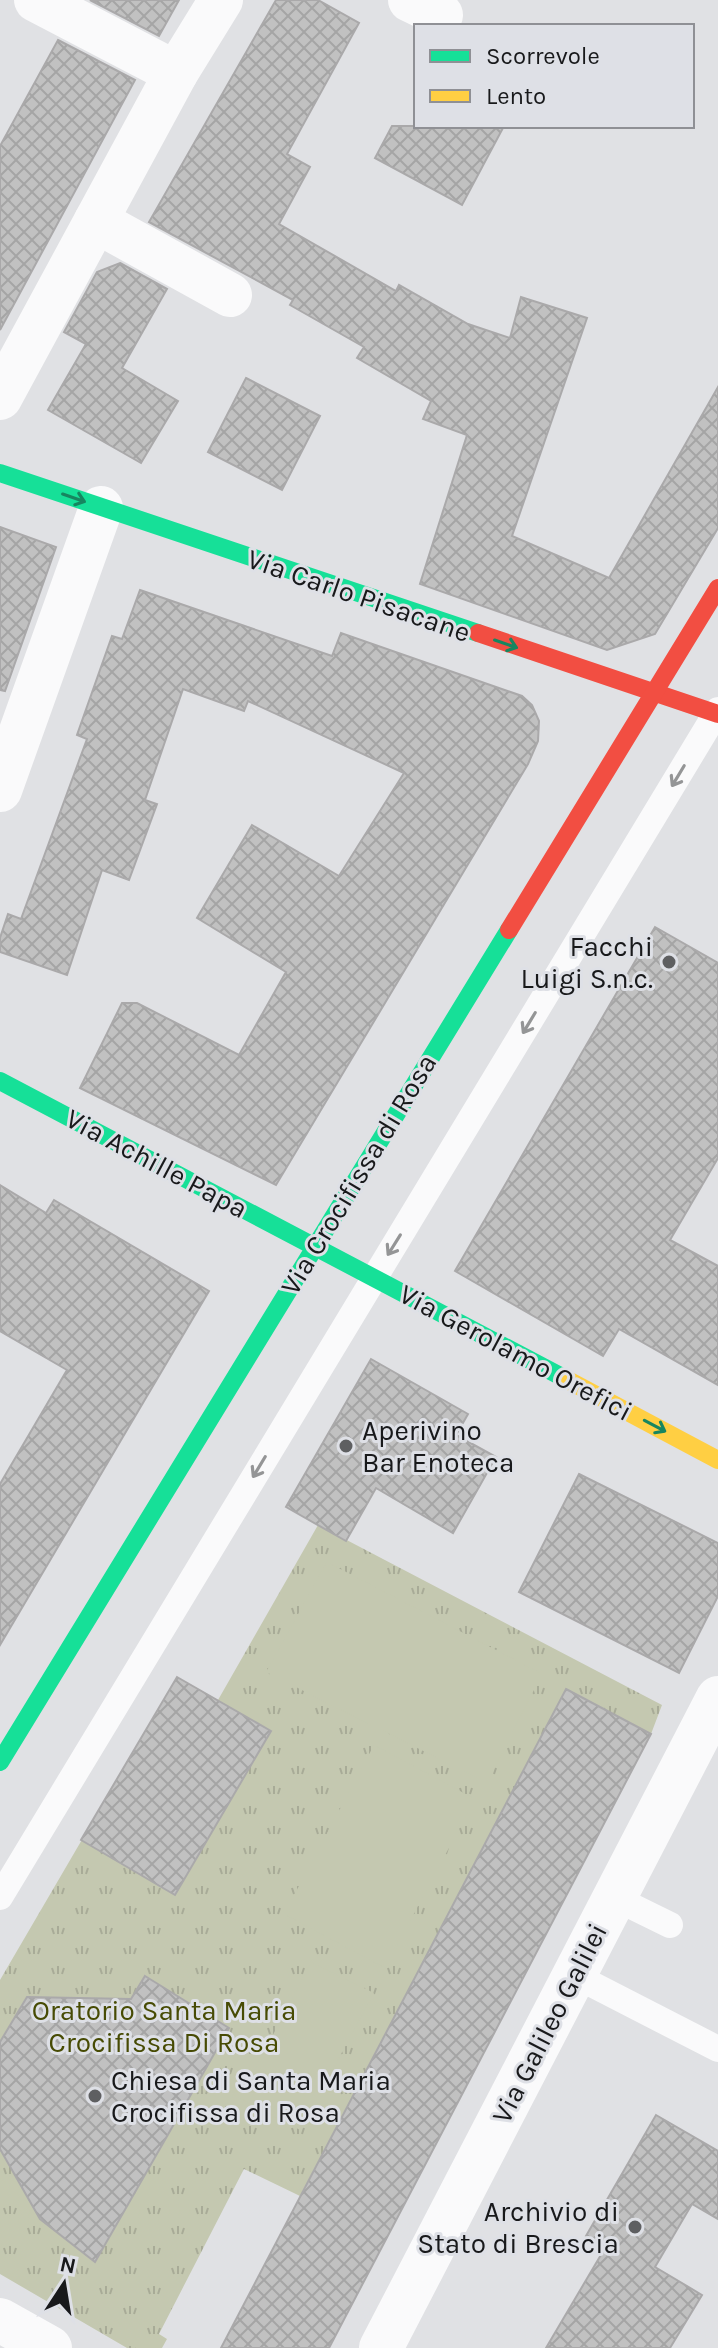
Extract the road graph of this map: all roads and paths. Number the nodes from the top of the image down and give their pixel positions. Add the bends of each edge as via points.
1 (36, 0) edge
2 (221, 0) edge
3 (176, 73) junction
4 (96, 221) junction
5 (230, 295) dead end
6 (0, 398) edge
7 (0, 473) edge
8 (101, 508) junction
9 (718, 588) edge
10 (650, 694) junction
11 (717, 713) edge
12 (0, 790) edge
13 (0, 1081) edge
14 (315, 1245) junction
15 (374, 1276) junction
16 (718, 1460) edge
17 (718, 1698) edge
18 (0, 1762) edge
19 (0, 1897) edge
20 (613, 1897) junction
21 (670, 1925) dead end
22 (574, 1975) junction
23 (718, 2049) edge
24 (0, 2320) edge
25 (50, 2348) edge
26 (381, 2348) edge

1 - 3 street
2 - 3 street
3 - 4 street
4 - 5 street
4 - 6 street
7 -> 8 street, Via Carlo Pisacane
8 -> 10 street, Via Carlo Pisacane
8 - 12 street
9 - 10 street, Via Crocifissa di Rosa
10 - 11 street, Via Carlo Pisacane
10 - 14 street, Via Crocifissa di Rosa
11 -> 15 lane
13 - 14 street, Via Achille Papa
14 - 15 street, Via Gerolamo Orefici
14 - 18 street, Via Crocifissa di Rosa
15 -> 16 street, Via Gerolamo Orefici
15 -> 19 lane
17 - 20 street, Via Galileo Galilei
20 - 21 lane
20 - 22 street, Via Galileo Galilei
22 - 23 lane
22 - 26 street, Via Galileo Galilei
24 - 25 street

